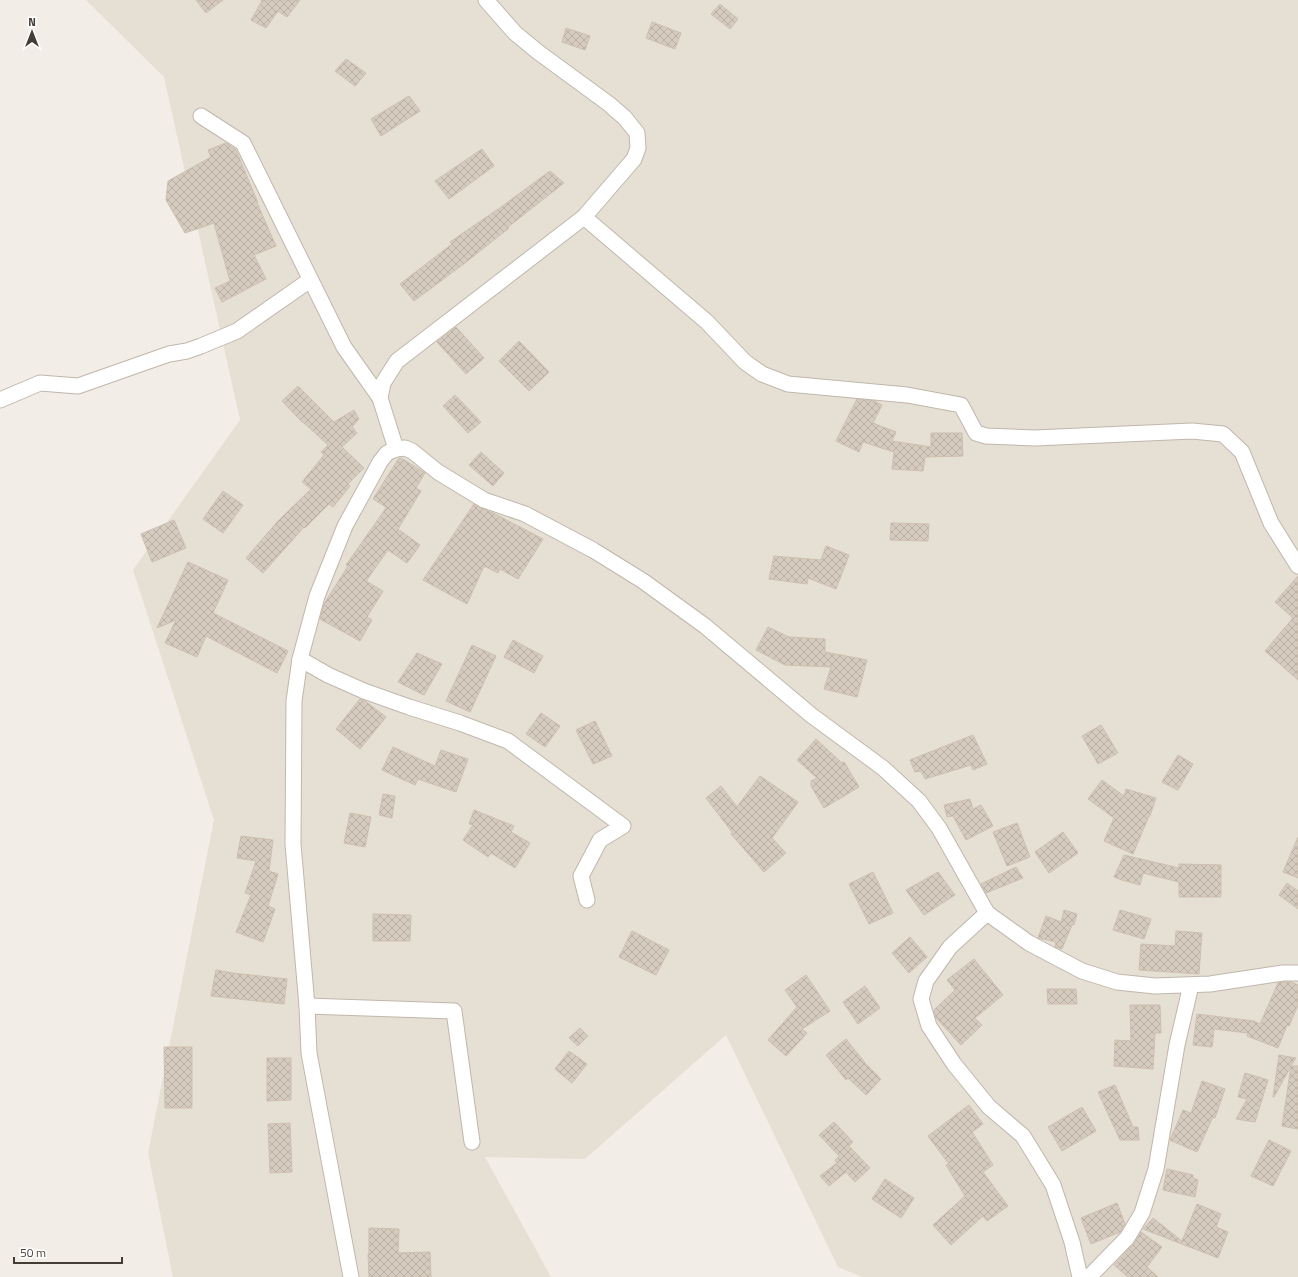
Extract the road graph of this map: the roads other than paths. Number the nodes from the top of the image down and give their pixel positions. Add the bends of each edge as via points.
1 (486, 0) edge
2 (201, 116) dead end
3 (584, 217) junction
4 (310, 280) junction
5 (380, 398) junction
6 (0, 400) edge
7 (396, 449) junction
8 (1298, 566) edge
9 (300, 659) junction
10 (587, 900) dead end
11 (987, 913) junction
12 (1298, 972) edge
13 (1191, 985) junction
14 (307, 1006) junction
15 (472, 1142) dead end
16 (351, 1277) edge
17 (1080, 1277) edge
18 (1089, 1277) edge

1 - 3 street via 514,33 609,104 637,133 638,148 634,159
2 - 4 street via 243,143
3 - 5 street via 397,362 383,383
3 - 8 street via 707,322 746,362 762,374 788,384 907,395 961,405 976,433 986,436 1035,438 1192,431 1222,434 1242,452 1272,523
4 - 5 street via 344,347
4 - 6 street via 237,331 201,346 168,354 78,386 40,383
5 - 7 street
7 - 9 street via 387,453 380,462 345,526 317,596
7 - 11 street via 405,448 412,451 444,476 484,500 525,514 594,550 643,581 705,626 811,715 883,768 919,800 939,828
9 - 10 street via 364,691 508,741 623,826 600,840 580,876
9 - 14 street via 294,701 293,844
11 - 13 street via 1028,943 1082,971 1117,982 1155,986
11 - 17 street via 950,947 926,981 921,999 929,1026 954,1064 989,1107 1023,1136 1053,1185 1072,1242
12 - 13 street
13 - 18 street via 1177,1045 1156,1169 1142,1213 1127,1238
14 - 15 street via 454,1011
14 - 16 street via 309,1053

